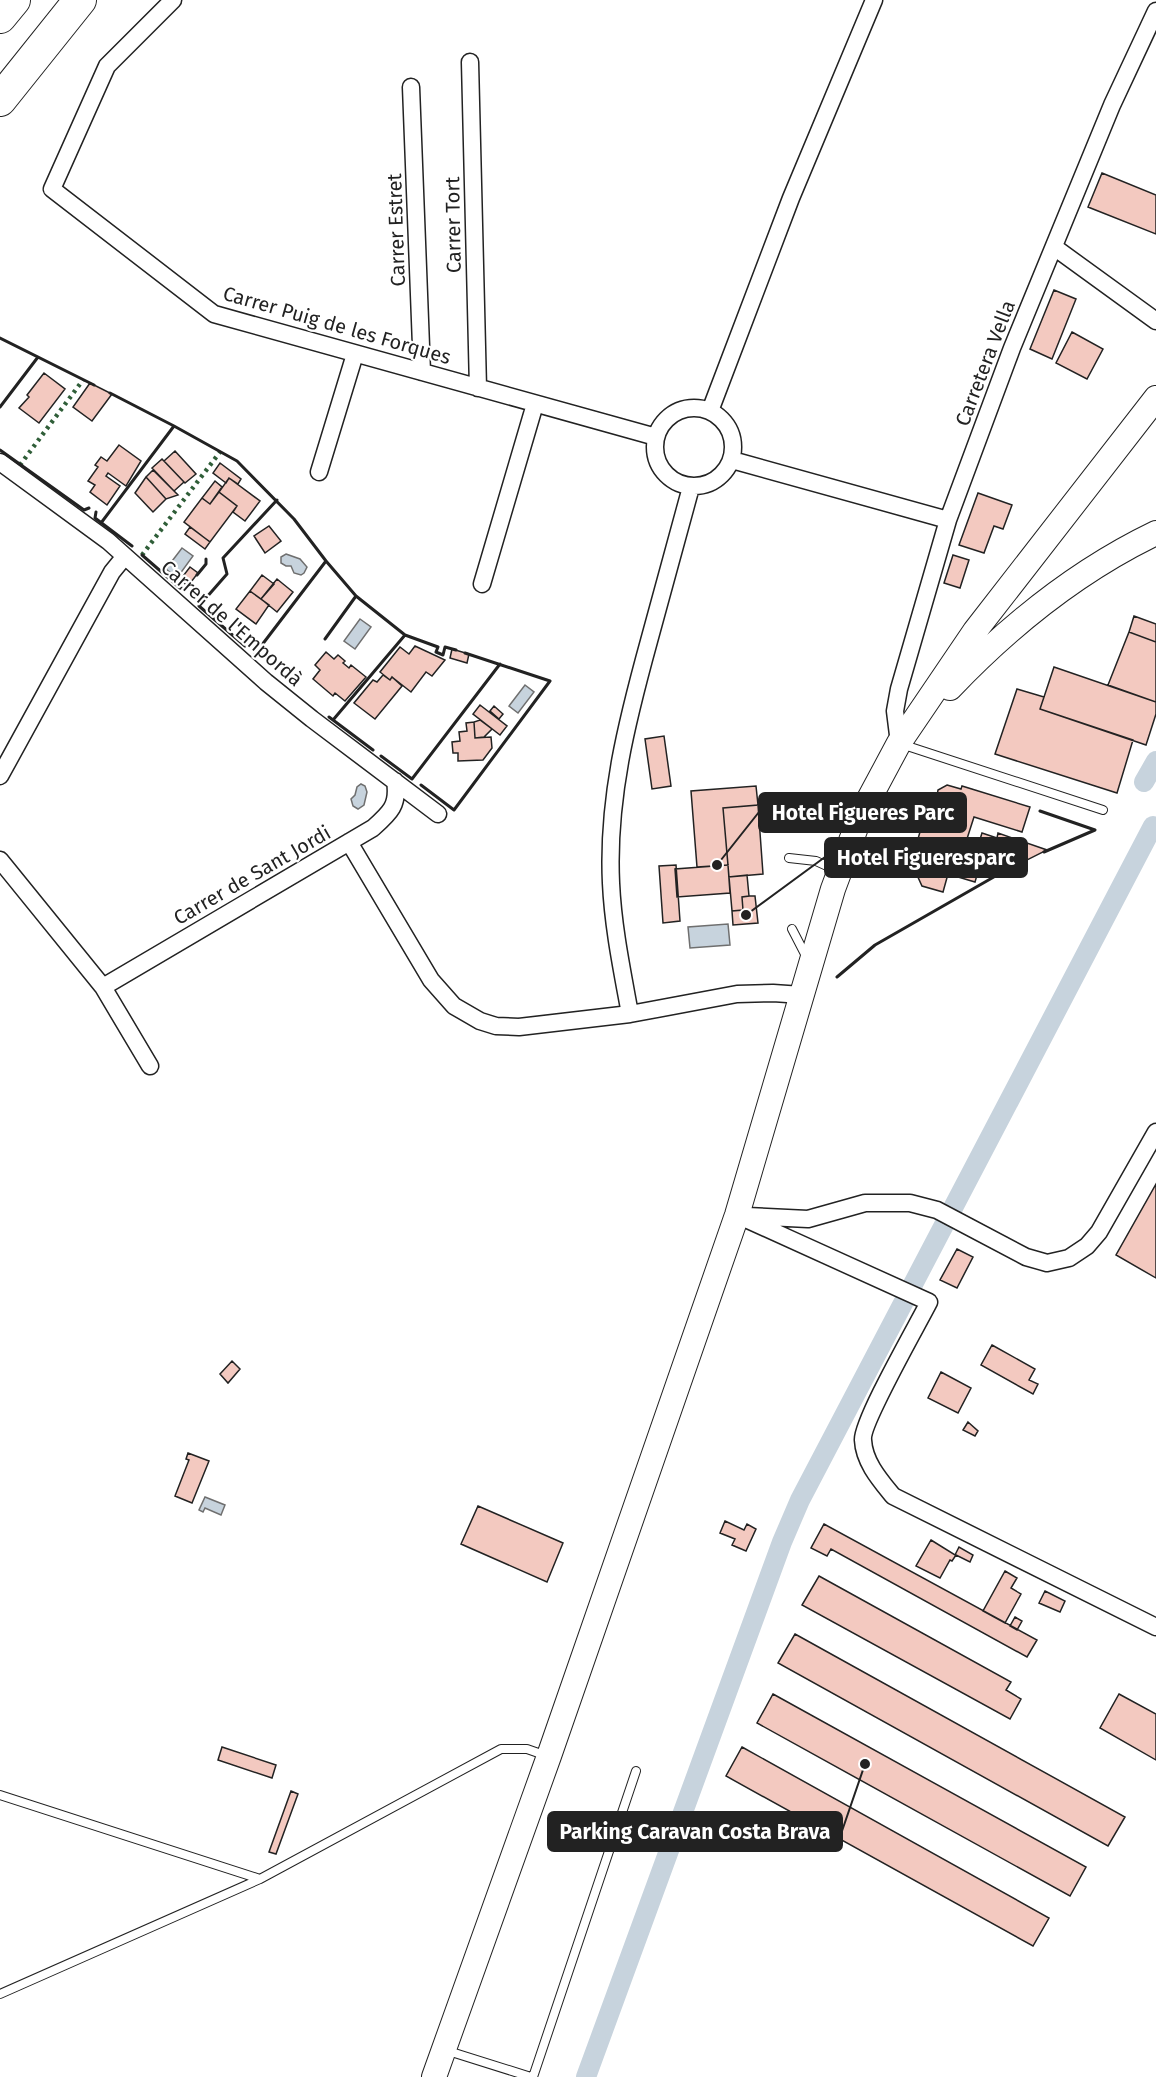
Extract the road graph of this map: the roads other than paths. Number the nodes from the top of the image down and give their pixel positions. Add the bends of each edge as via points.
1 (14, 0) edge
2 (80, 0) edge
3 (173, 0) edge
4 (874, 0) edge
5 (1156, 10) edge
6 (0, 17) edge
7 (470, 62) dead end
8 (411, 87) dead end
9 (0, 100) edge
10 (1054, 248) junction
11 (1156, 321) edge
12 (356, 354) junction
13 (422, 372) junction
14 (478, 388) junction
15 (1156, 398) edge
16 (535, 404) junction
17 (710, 411) junction
18 (656, 437) junction
19 (732, 460) junction
20 (0, 462) edge
21 (319, 472) dead end
22 (691, 487) junction
23 (948, 520) junction
24 (1156, 533) edge
25 (125, 556) junction
26 (482, 584) dead end
27 (917, 718) junction
28 (899, 743) junction
29 (0, 776) edge
30 (395, 781) junction
31 (787, 801) dead end
32 (1103, 810) dead end
33 (438, 814) dead end
34 (859, 819) junction
35 (350, 842) junction
36 (789, 858) dead end
37 (0, 860) edge
38 (840, 871) junction
39 (792, 929) dead end
40 (811, 965) junction
41 (103, 987) junction
42 (802, 995) junction
43 (630, 1014) junction
44 (150, 1066) dead end
45 (1156, 1132) edge
46 (737, 1215) junction
47 (1156, 1627) edge
48 (549, 1756) junction
49 (636, 1771) dead end
50 (0, 1796) edge
51 (260, 1879) junction
52 (0, 1994) edge
53 (444, 2050) junction
54 (434, 2077) edge
55 (532, 2077) edge

1 - 6 highway
2 - 9 highway
3 - 12 street, Carrer Puig de les Forques via 106,66 52,189 214,314
4 - 17 street via 790,198
5 - 10 street, Carretera Vella via 1112,105
7 - 14 street, Carrer Tort
8 - 13 street, Carrer Estret
10 - 11 street
10 - 23 street, Carretera Vella
12 - 13 street, Carrer Puig de les Forques
12 - 21 street
13 - 14 street, Carrer Puig de les Forques
14 - 16 street, Carrer Puig de les Forques
15 - 27 main road via 975,631
16 - 18 street, Carrer Puig de les Forques
16 - 26 street
17 - 18 street via 683,409 671,415
17 - 19 street via 728,426 734,449
18 - 22 street via 656,458 666,475
19 - 22 street via 716,481
19 - 23 street
20 - 25 street, Carrer de l'Empordà
22 - 43 street via 629,711 614,798 611,882
23 - 28 street, Carretera Vella via 899,689 895,711
24 - 27 main road via 1057,591 993,644
25 - 29 street via 112,572
25 - 30 street, Carrer de l'Empordà via 266,682
27 - 28 main road
28 - 32 lane
28 - 34 main road
30 - 33 street, Carrer de l'Empordà
30 - 35 street, Carrer de Sant Jordi via 396,802 388,815
31 - 34 lane via 828,805
34 - 38 main road
35 - 41 street, Carrer de Sant Jordi
35 - 43 street via 431,980 466,1014 496,1026 519,1027
36 - 38 lane via 816,861
37 - 41 street
38 - 40 main road
39 - 40 lane
40 - 42 main road
41 - 44 street
42 - 43 street via 737,994
42 - 46 main road
45 - 46 street via 1099,1232 1069,1258 1047,1263 1026,1257 937,1210 910,1203 865,1203 808,1219
46 - 47 street via 929,1302 862,1439 872,1470 894,1496
46 - 48 main road
48 - 51 lane via 527,1749 501,1749
48 - 53 main road
49 - 55 lane
50 - 51 lane
51 - 52 lane
53 - 54 main road
53 - 55 lane

